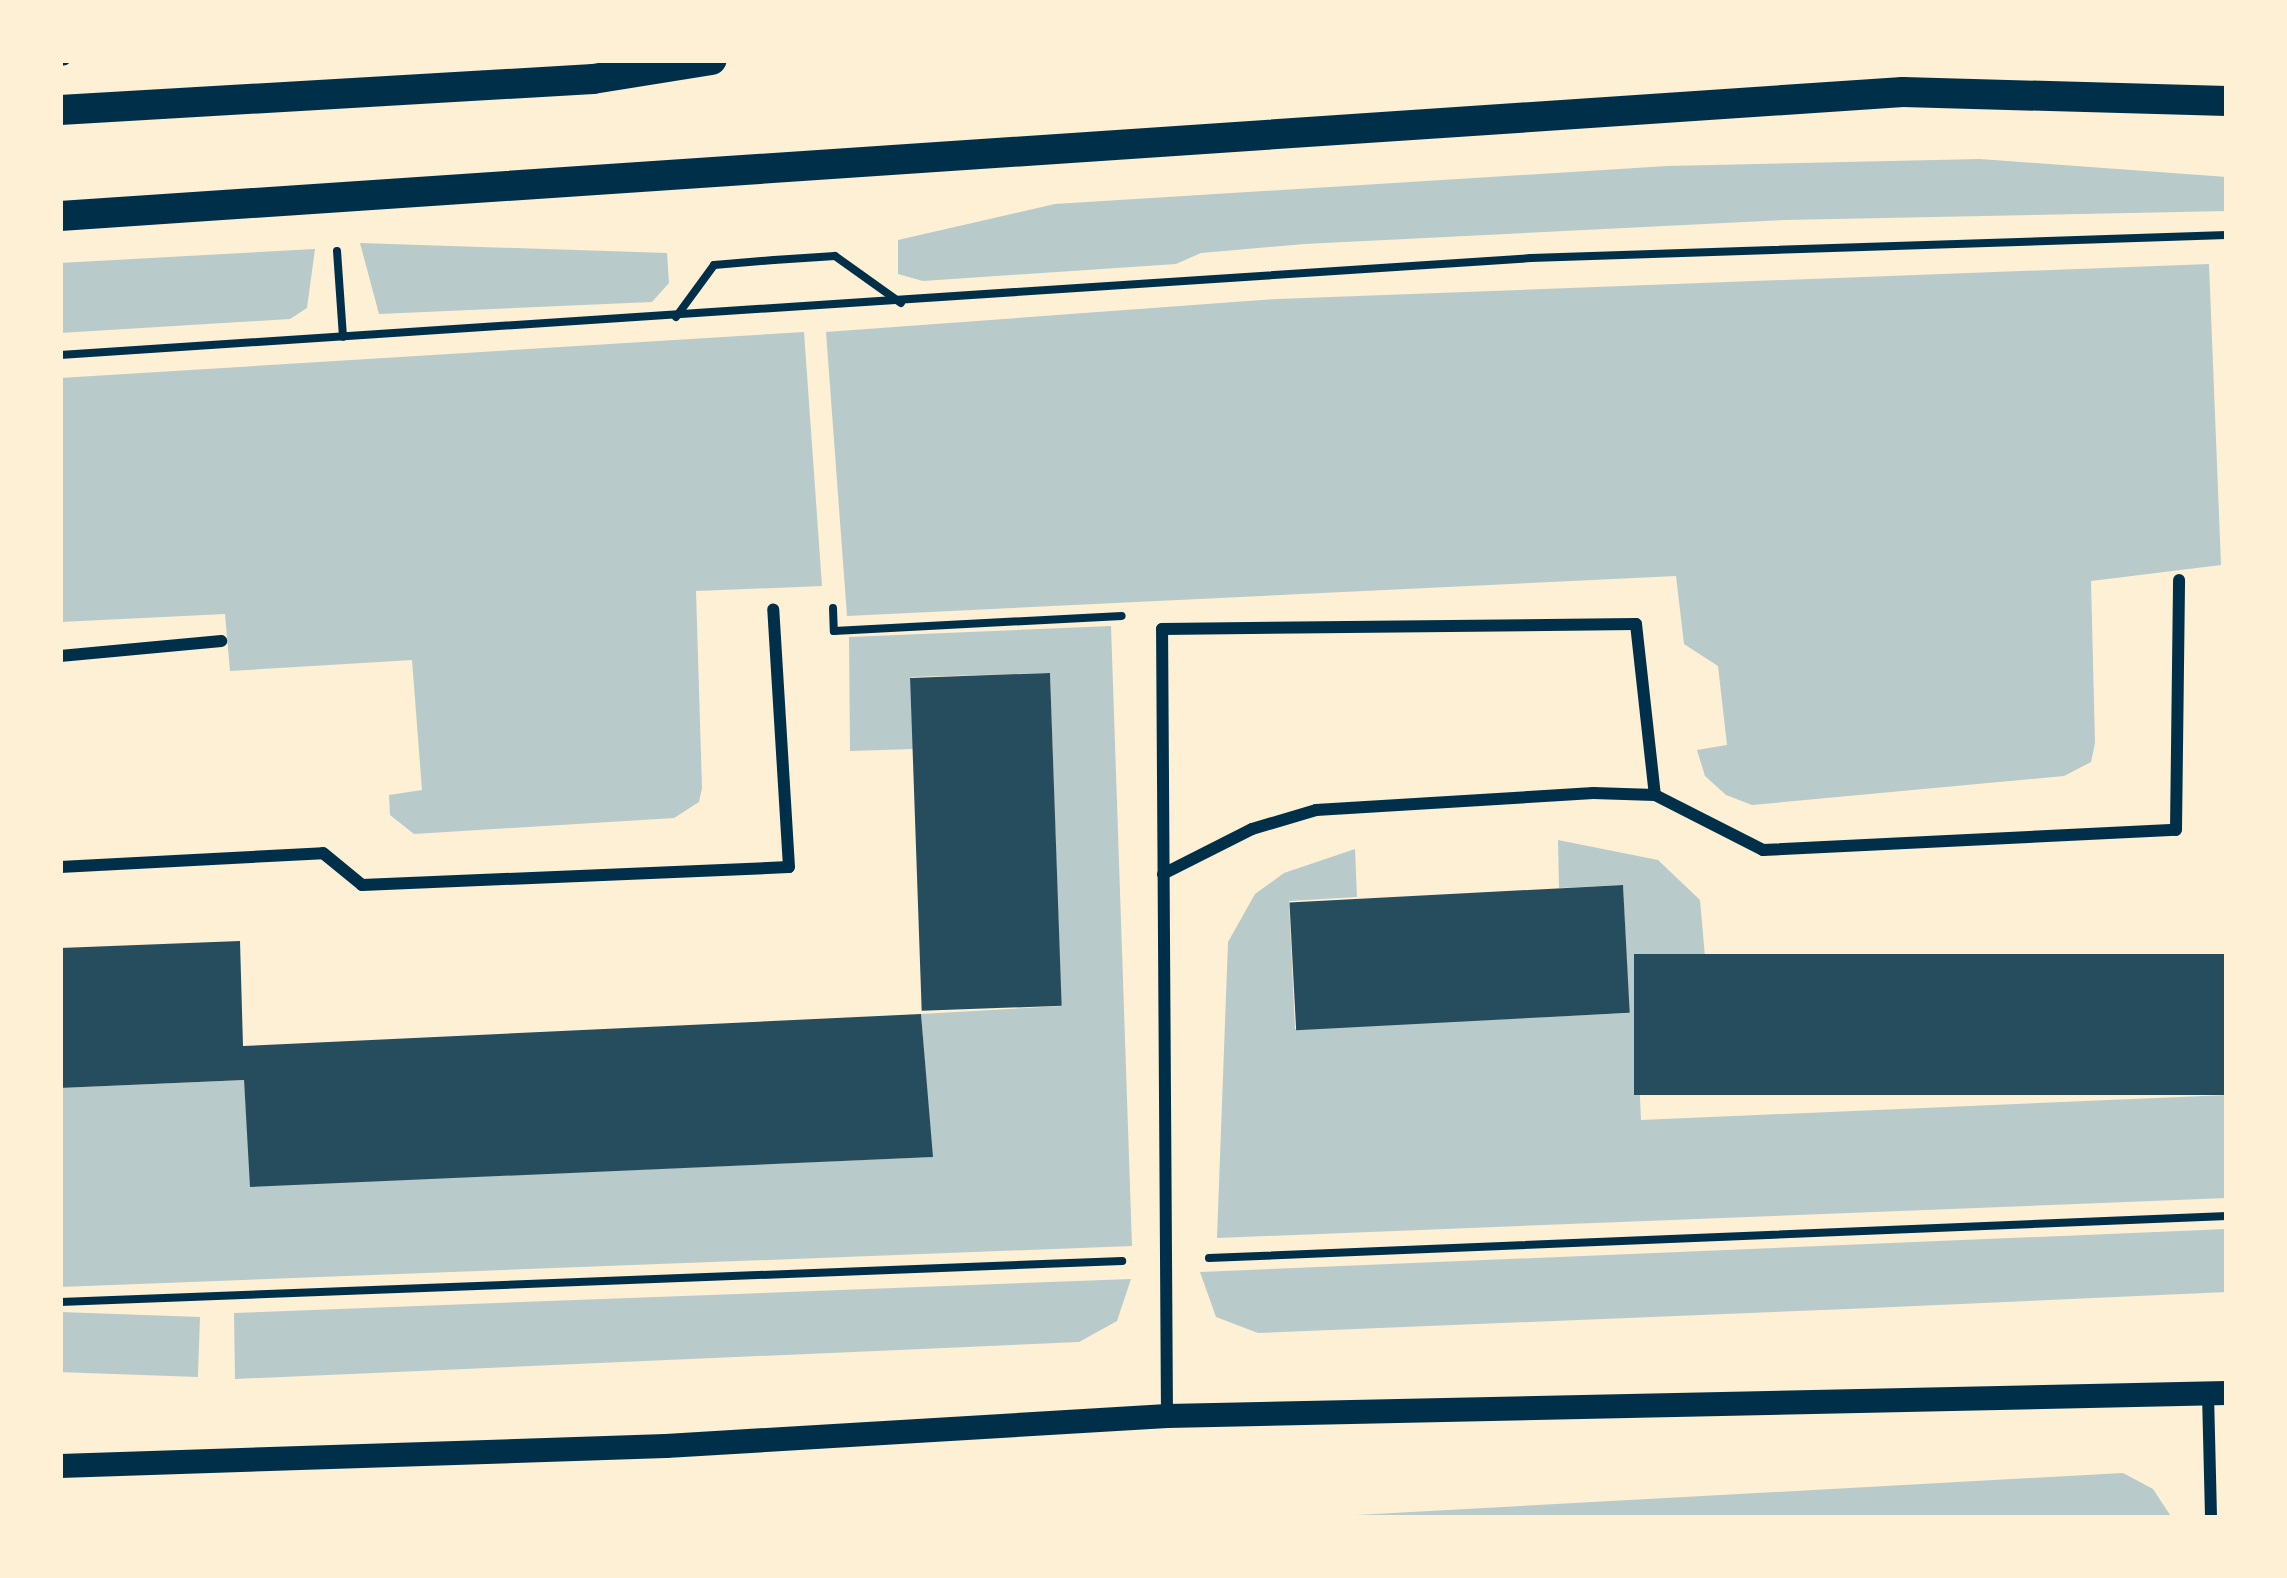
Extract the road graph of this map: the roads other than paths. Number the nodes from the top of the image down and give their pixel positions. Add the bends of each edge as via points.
1 (712, 60) edge
2 (2227, 101) edge
3 (60, 110) edge
4 (60, 216) edge
5 (2179, 580) dead end
6 (773, 609) dead end
7 (221, 641) dead end
8 (60, 656) edge
9 (1654, 795) junction
10 (60, 867) edge
11 (1163, 874) junction
12 (2218, 1394) edge
13 (1167, 1416) junction
14 (60, 1466) edge
15 (2211, 1518) edge

1 - 3 main road via 593,79
2 - 4 main road via 1903,92
5 - 9 street via 2176,830 1763,850
6 - 10 street via 789,867 362,885 323,853
7 - 8 street
9 - 11 street via 1316,810 1252,829
9 - 11 street via 1636,624 1162,628
11 - 13 street
12 - 13 main road
12 - 15 street
13 - 14 main road via 642,1447

